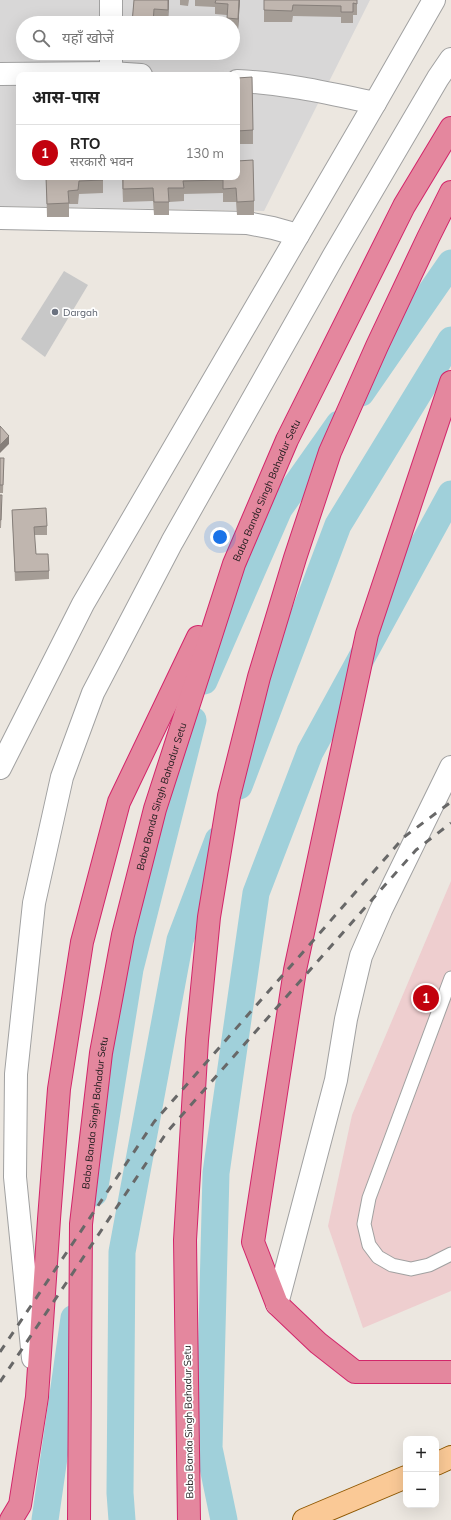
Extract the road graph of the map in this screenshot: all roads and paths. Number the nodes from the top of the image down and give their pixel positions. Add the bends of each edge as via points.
1 (111, 0) edge
2 (434, 0) edge
3 (111, 16) edge
4 (451, 59) edge
5 (111, 63) edge
6 (16, 72) edge
7 (20, 72) edge
8 (134, 72) edge
9 (0, 74) edge
10 (240, 81) edge
11 (375, 103) junction
12 (451, 128) edge
13 (451, 192) edge
14 (0, 218) edge
15 (298, 235) junction
16 (451, 382) edge
17 (234, 564) junction
18 (451, 767) edge
19 (0, 768) edge
20 (451, 978) edge
21 (451, 1254) edge
22 (277, 1304) junction
23 (451, 1372) edge
24 (37, 1397) junction
25 (451, 1457) edge
26 (439, 1463) edge
27 (403, 1478) edge
28 (11, 1520) edge
29 (79, 1520) edge
30 (189, 1520) edge
31 (304, 1520) edge

1 - 3 street
2 - 11 street
4 - 24 street via 329,264 172,542 93,692 62,777 34,903 16,1074 15,1177
5 - 7 street
5 - 8 street
6 - 9 street
10 - 11 street via 301,87
11 - 15 street
12 - 17 highway, Baba Banda Singh Bahadur Setu via 404,206 287,440
13 - 30 highway, Baba Banda Singh Bahadur Setu via 380,339 330,452 259,677 229,796 209,917 197,1040 185,1240
14 - 15 street via 247,223
15 - 19 street via 83,604
16 - 22 highway via 368,634 295,970 253,1242
17 - 24 highway via 119,802 82,942 59,1089
17 - 29 highway, Baba Banda Singh Bahadur Setu via 155,809 123,935 101,1053 81,1224
18 - 22 street via 361,956 346,1019 336,1080
20 - 21 lane via 369,1198 364,1224 369,1245 378,1257 392,1265 411,1269 429,1265
22 - 23 highway via 318,1343 355,1372
24 - 28 highway via 20,1505
25 - 26 main road
27 - 31 main road

